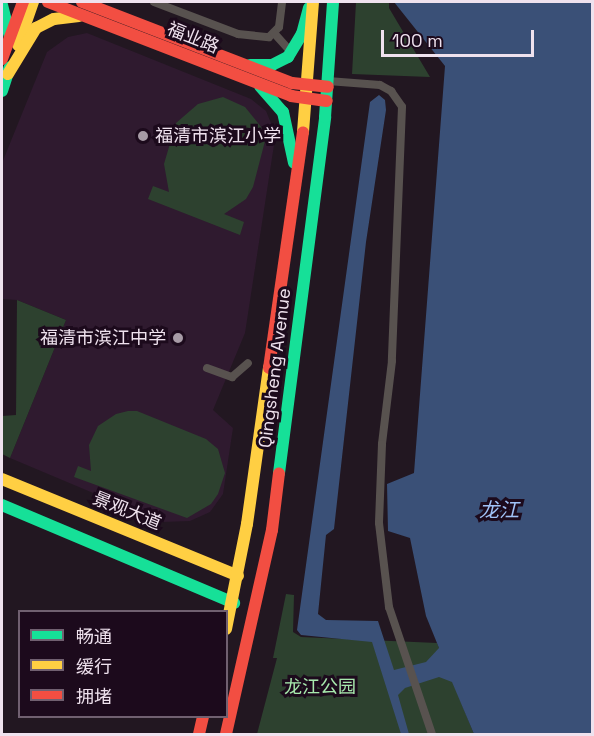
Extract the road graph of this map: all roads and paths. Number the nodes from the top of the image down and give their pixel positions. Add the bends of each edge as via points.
1 (23, 2) edge
2 (33, 2) edge
3 (48, 2) edge
4 (154, 2) edge
5 (282, 2) edge
6 (312, 2) edge
7 (333, 2) edge
8 (2, 5) edge
9 (88, 6) edge
10 (274, 33) junction
11 (10, 36) junction
12 (292, 53) junction
13 (2, 59) edge
14 (241, 65) junction
15 (8, 74) junction
16 (257, 83) junction
17 (328, 84) junction
18 (308, 85) junction
19 (2, 91) edge
20 (306, 99) junction
21 (327, 101) junction
22 (295, 177) junction
23 (248, 363) dead end
24 (207, 368) dead end
25 (2, 479) edge
26 (2, 505) edge
27 (238, 576) junction
28 (234, 603) junction
29 (228, 622) edge
30 (203, 718) edge
31 (199, 735) edge
32 (226, 735) edge
33 (432, 735) edge

1 - 11 street
2 - 15 street
3 - 9 street, 福业路
4 - 10 street via 238,34 269,37
5 - 10 street via 279,27
6 - 12 street
6 - 18 street, Qingsheng Avenue
7 - 17 street, Qingsheng Avenue
8 - 11 street
9 - 14 street, 福业路
9 - 15 street via 36,28
9 - 16 street, 福业路
10 - 12 street
11 - 13 street
12 - 14 street via 272,65
14 - 18 street, 福业路
15 - 19 street
16 - 20 street, 福业路
16 - 22 street via 283,112 293,147
17 - 18 street, 福业路
17 - 21 street, Qingsheng Avenue
17 - 33 street via 380,85 392,91 402,107 392,361 382,444 379,523 389,607
18 - 20 street, Qingsheng Avenue
20 - 21 street, 福业路
20 - 22 street, Qingsheng Avenue
21 - 32 street, Qingsheng Avenue via 272,530
22 - 27 street, Qingsheng Avenue
23 - 24 street via 232,377
25 - 27 street, 景观大道
26 - 28 street
27 - 28 street, Qingsheng Avenue
28 - 29 street, Qingsheng Avenue
30 - 31 street

